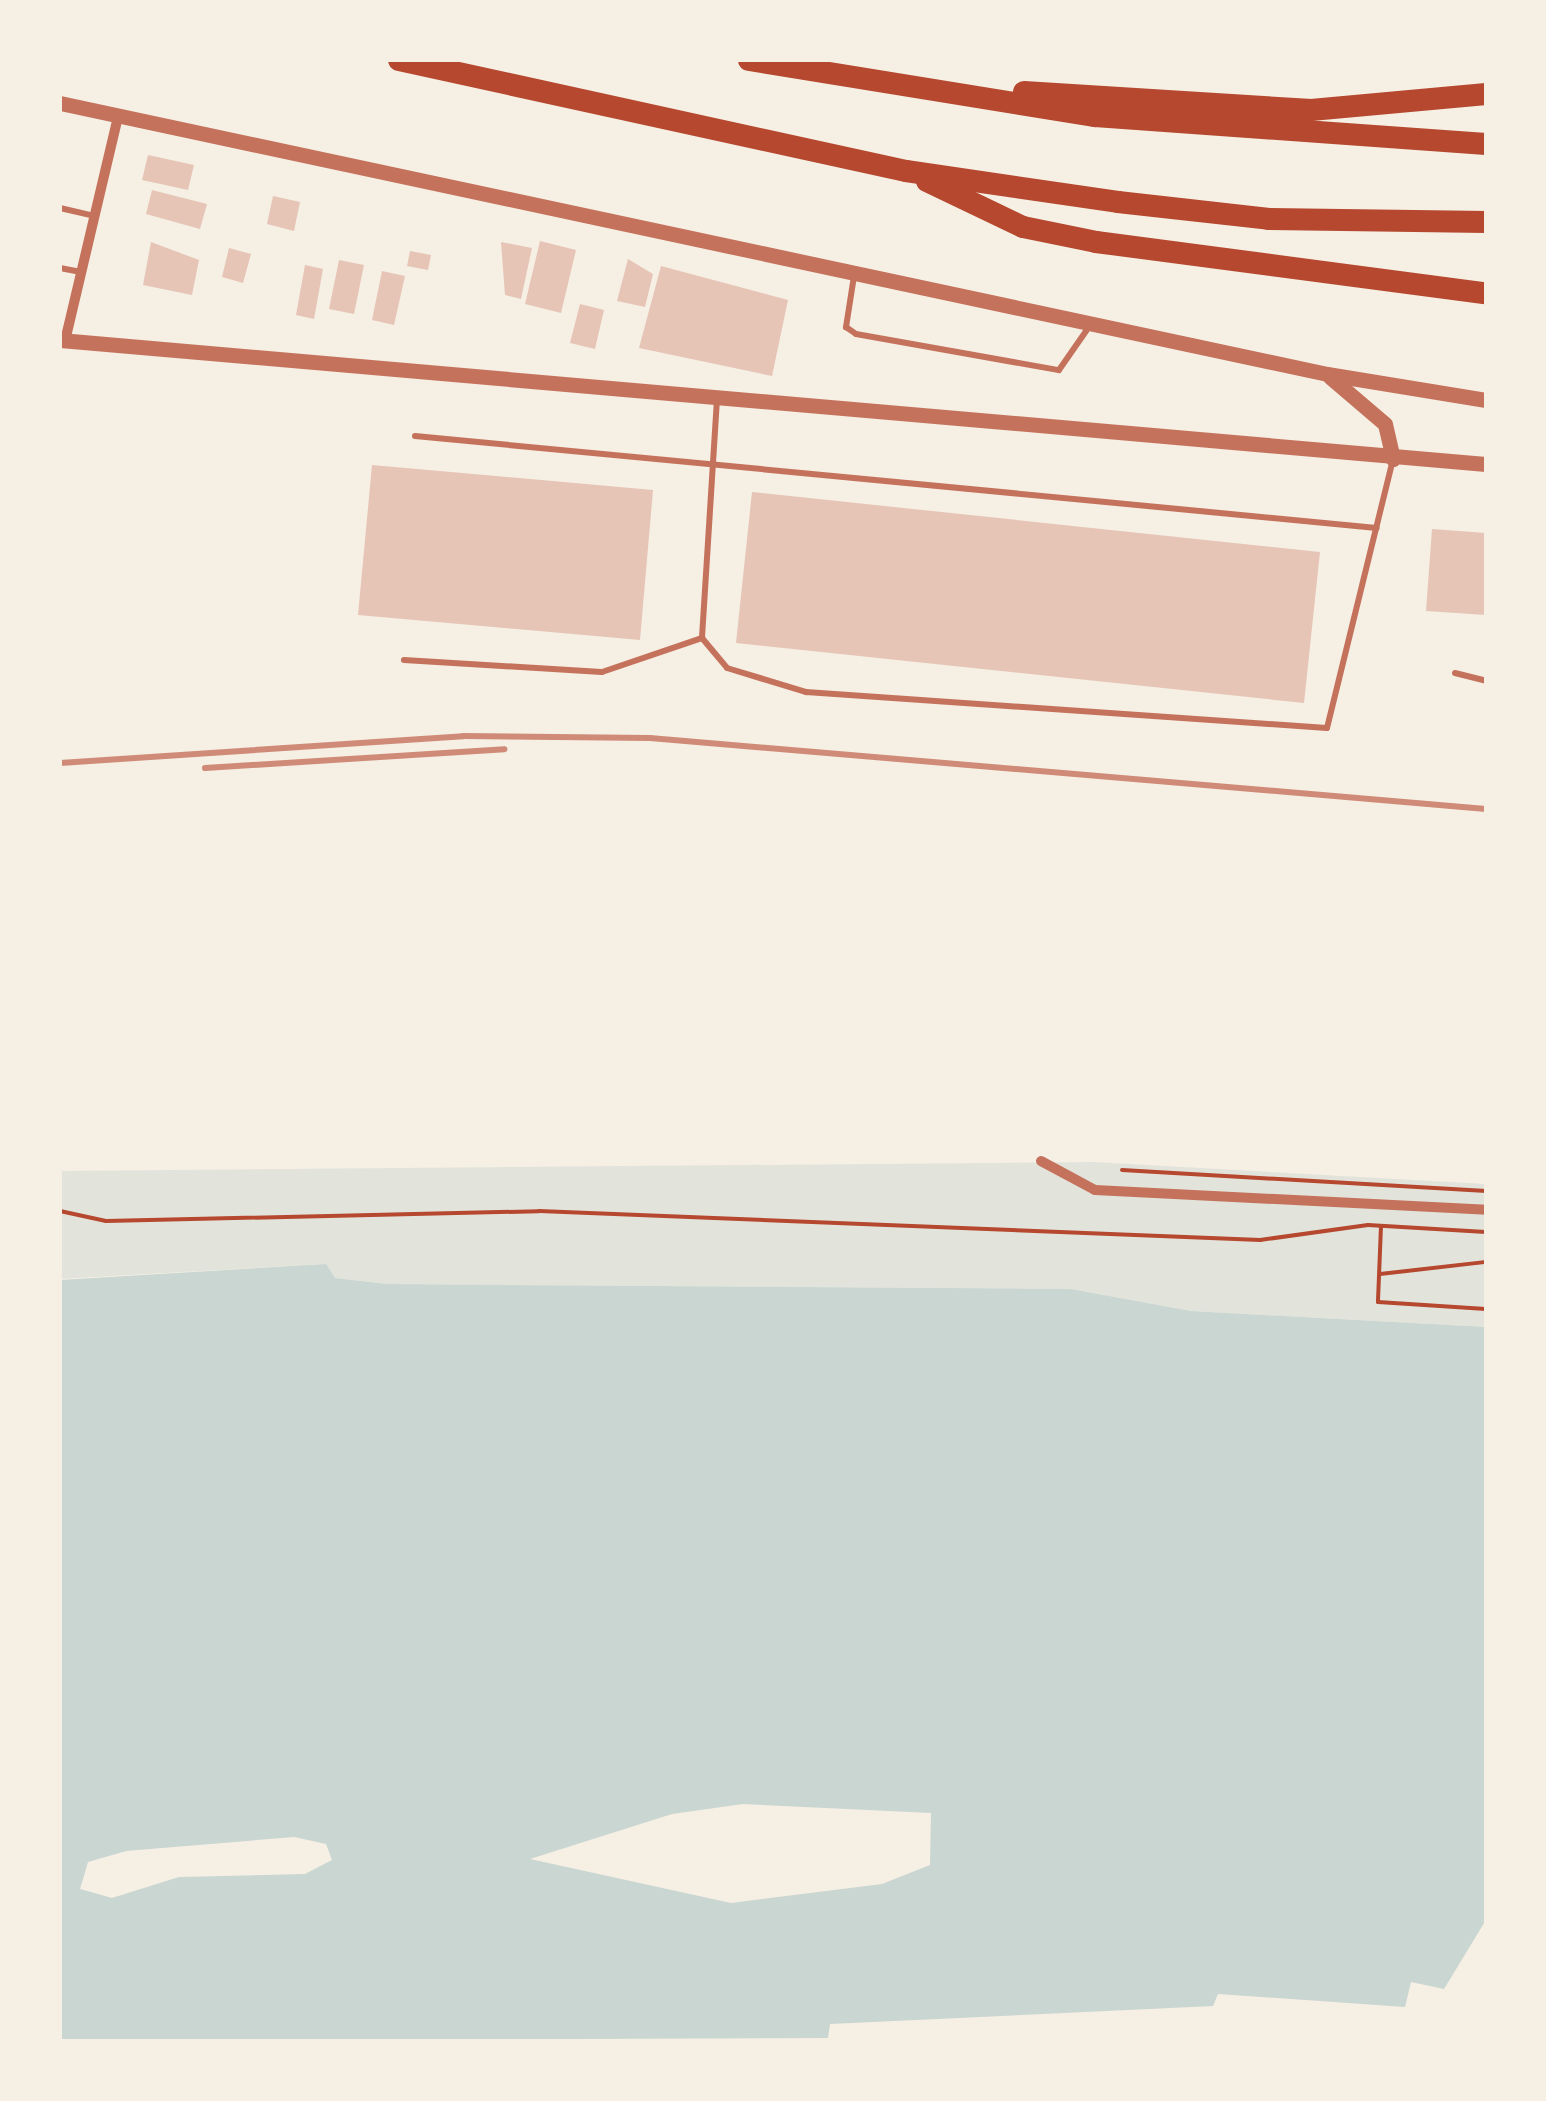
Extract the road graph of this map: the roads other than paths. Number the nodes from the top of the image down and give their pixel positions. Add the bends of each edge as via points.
1 (399, 60) edge
2 (749, 60) edge
3 (826, 76) junction
4 (1486, 94) edge
5 (60, 103) edge
6 (118, 116) junction
7 (1486, 144) edge
8 (906, 170) junction
9 (60, 208) edge
10 (94, 216) junction
11 (1486, 222) edge
12 (60, 268) edge
13 (81, 272) junction
14 (855, 272) junction
15 (1486, 293) edge
16 (1092, 323) junction
17 (63, 341) edge
18 (1327, 374) junction
19 (717, 399) junction
20 (1486, 400) edge
21 (415, 436) dead end
22 (1393, 459) junction
23 (1486, 464) edge
24 (712, 468) junction
25 (1377, 528) junction
26 (702, 638) junction
27 (404, 660) dead end
28 (1455, 673) dead end
29 (1486, 681) edge
30 (1041, 1162) dead end
31 (1486, 1210) edge

1 - 8 highway
2 - 3 highway
3 - 4 highway via 1311,110
3 - 7 highway via 1142,121
5 - 6 street
6 - 10 street
6 - 14 street
8 - 11 highway via 1191,212
8 - 15 highway via 1023,227 1310,276
9 - 10 lane
10 - 13 street
12 - 13 lane
13 - 17 street
14 - 16 street
14 - 16 lane via 846,328 856,334 1059,370
16 - 18 street
17 - 19 street
18 - 20 street
18 - 22 street via 1384,424
19 - 22 street
19 - 24 lane
21 - 24 lane
22 - 23 street
22 - 25 lane
24 - 25 lane
24 - 26 lane
25 - 26 lane via 1327,728 806,692 727,668
26 - 27 lane via 602,672
28 - 29 lane
30 - 31 street via 1095,1190

